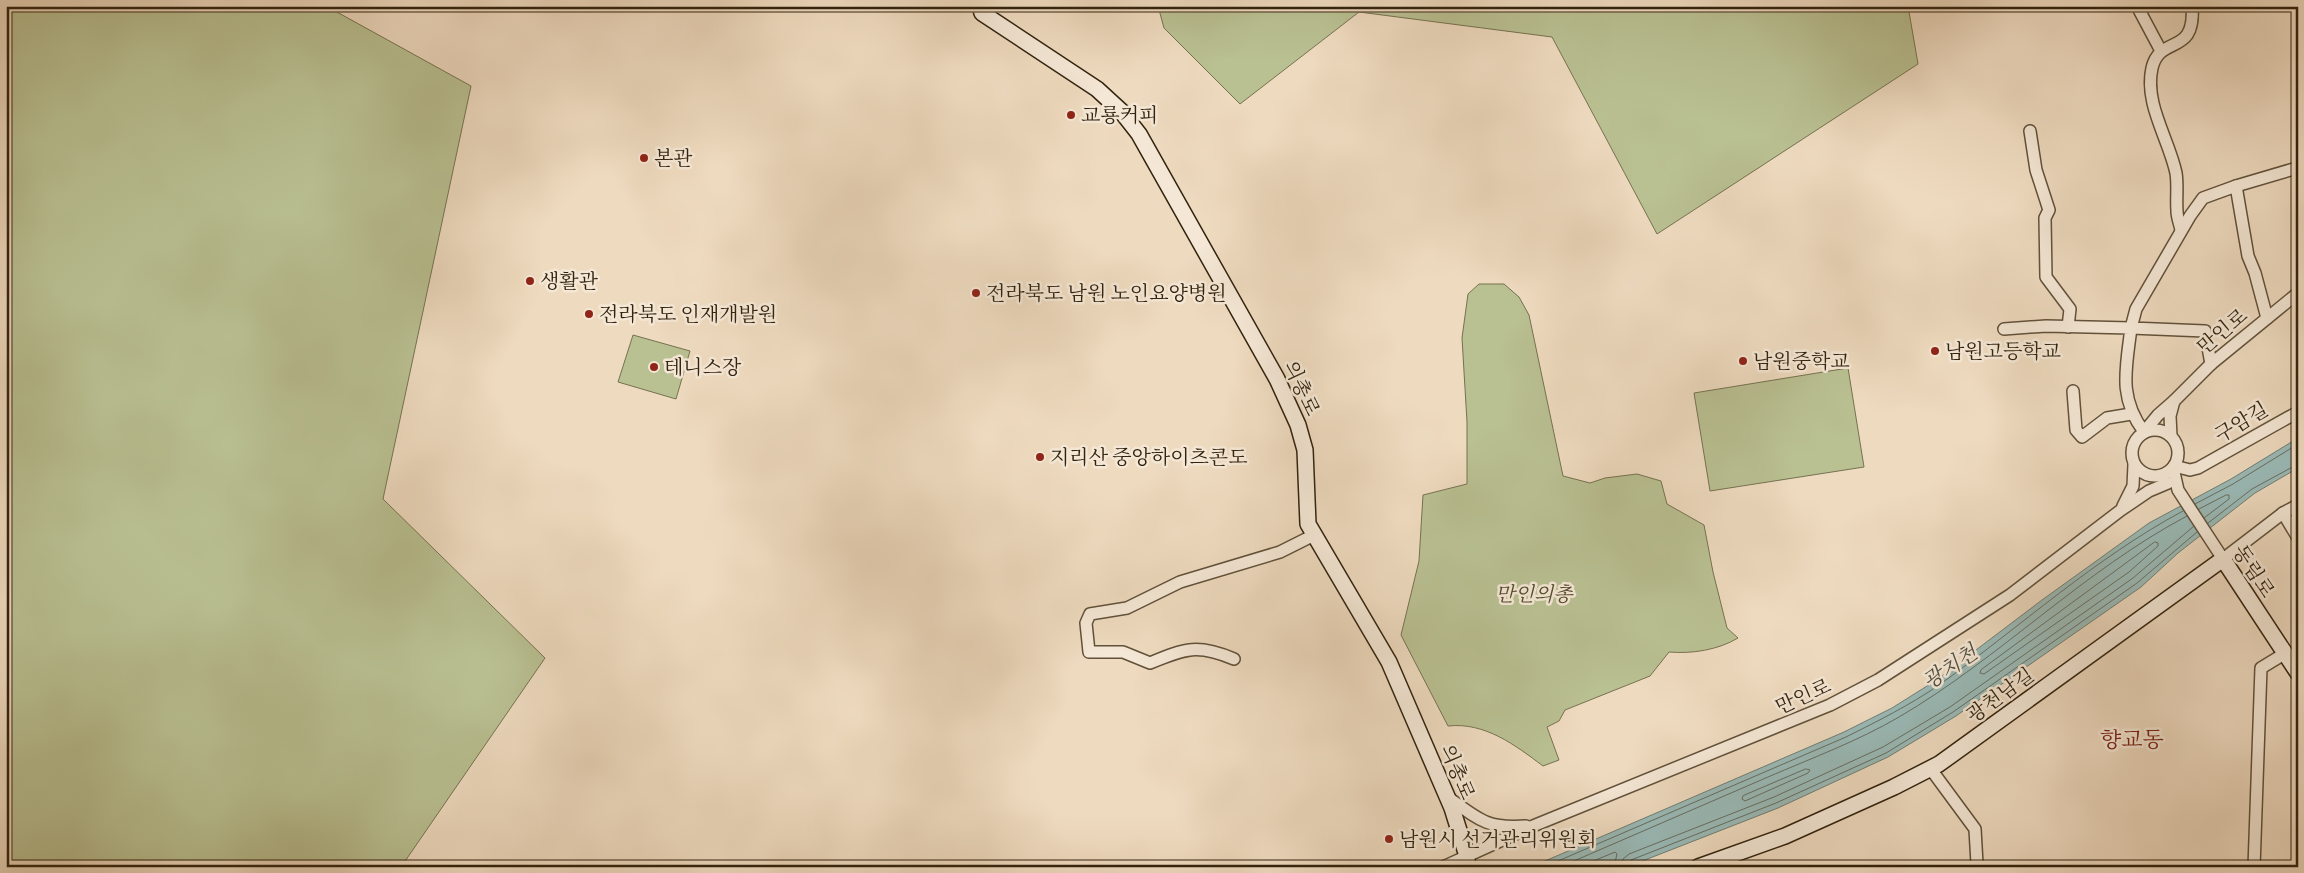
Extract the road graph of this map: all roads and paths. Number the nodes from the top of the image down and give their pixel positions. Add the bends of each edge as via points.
1 (2137, 6) edge
2 (2192, 6) edge
3 (978, 9) edge
4 (2161, 51) junction
5 (2030, 132) dead end
6 (2297, 167) edge
7 (2236, 186) junction
8 (2181, 230) junction
9 (2298, 293) edge
10 (2267, 318) junction
11 (2068, 327) junction
12 (2131, 328) junction
13 (2004, 329) dead end
14 (2211, 364) junction
15 (2073, 391) dead end
16 (2174, 401) junction
17 (2298, 412) edge
18 (2131, 414) junction
19 (2144, 432) junction
20 (2171, 436) junction
21 (2134, 464) junction
22 (2175, 464) junction
23 (2161, 478) junction
24 (2178, 490) junction
25 (2298, 505) edge
26 (2121, 510) junction
27 (2283, 513) junction
28 (1314, 535) junction
29 (2298, 538) edge
30 (2220, 555) junction
31 (2284, 654) junction
32 (1234, 659) dead end
33 (2298, 673) edge
34 (1930, 768) junction
35 (1449, 798) junction
36 (1533, 826) junction
37 (1467, 861) edge
38 (1442, 867) edge
39 (1698, 867) edge
40 (1979, 867) edge
41 (2254, 867) edge

1 - 4 street
2 - 4 street via 2192,26 2186,38
3 - 28 street, 의총로 via 1097,89 1122,111 1139,134 1277,380 1298,425 1305,450 1308,524
4 - 8 street via 2152,67 2151,90 2176,174
5 - 11 street via 2036,170 2049,210 2044,218 2046,277 2070,309
6 - 7 street
7 - 8 street via 2204,198
7 - 10 street via 2248,256
8 - 12 street via 2136,309
9 - 10 street, 만인로
10 - 14 street, 만인로
11 - 12 street
11 - 13 street
12 - 14 street via 2205,331
12 - 18 street via 2125,383
14 - 16 street, 만인로
15 - 18 street via 2076,430 2082,437 2107,418
16 - 19 street, 만인로
16 - 20 street via 2170,416
17 - 22 street, 구암길 via 2204,465
18 - 19 street
19 - 20 street via 2162,431
19 - 21 street via 2132,446
20 - 22 street via 2178,448
21 - 23 street via 2140,472
21 - 26 street via 2133,486
22 - 23 street
22 - 24 street
23 - 24 street
23 - 26 street, 만인로
24 - 30 street, 동림로
25 - 27 street, 광천남길
26 - 36 street, 만인로 via 2010,595 1878,680 1821,710
27 - 29 street
27 - 30 street, 광천남길
28 - 32 street via 1280,552 1180,582 1127,608 1090,614 1086,623 1089,652 1123,652 1150,663 1180,652 1210,650
28 - 35 street, 의총로 via 1389,662
30 - 31 street, 동림로
30 - 34 street, 광천남길
31 - 33 street, 동림로
31 - 41 street via 2261,668
34 - 39 street, 광천남길 via 1785,836
34 - 40 street via 1975,829
35 - 36 street via 1491,826
35 - 37 street, 의총로
36 - 37 street, 만인로
37 - 38 street, 만인로

